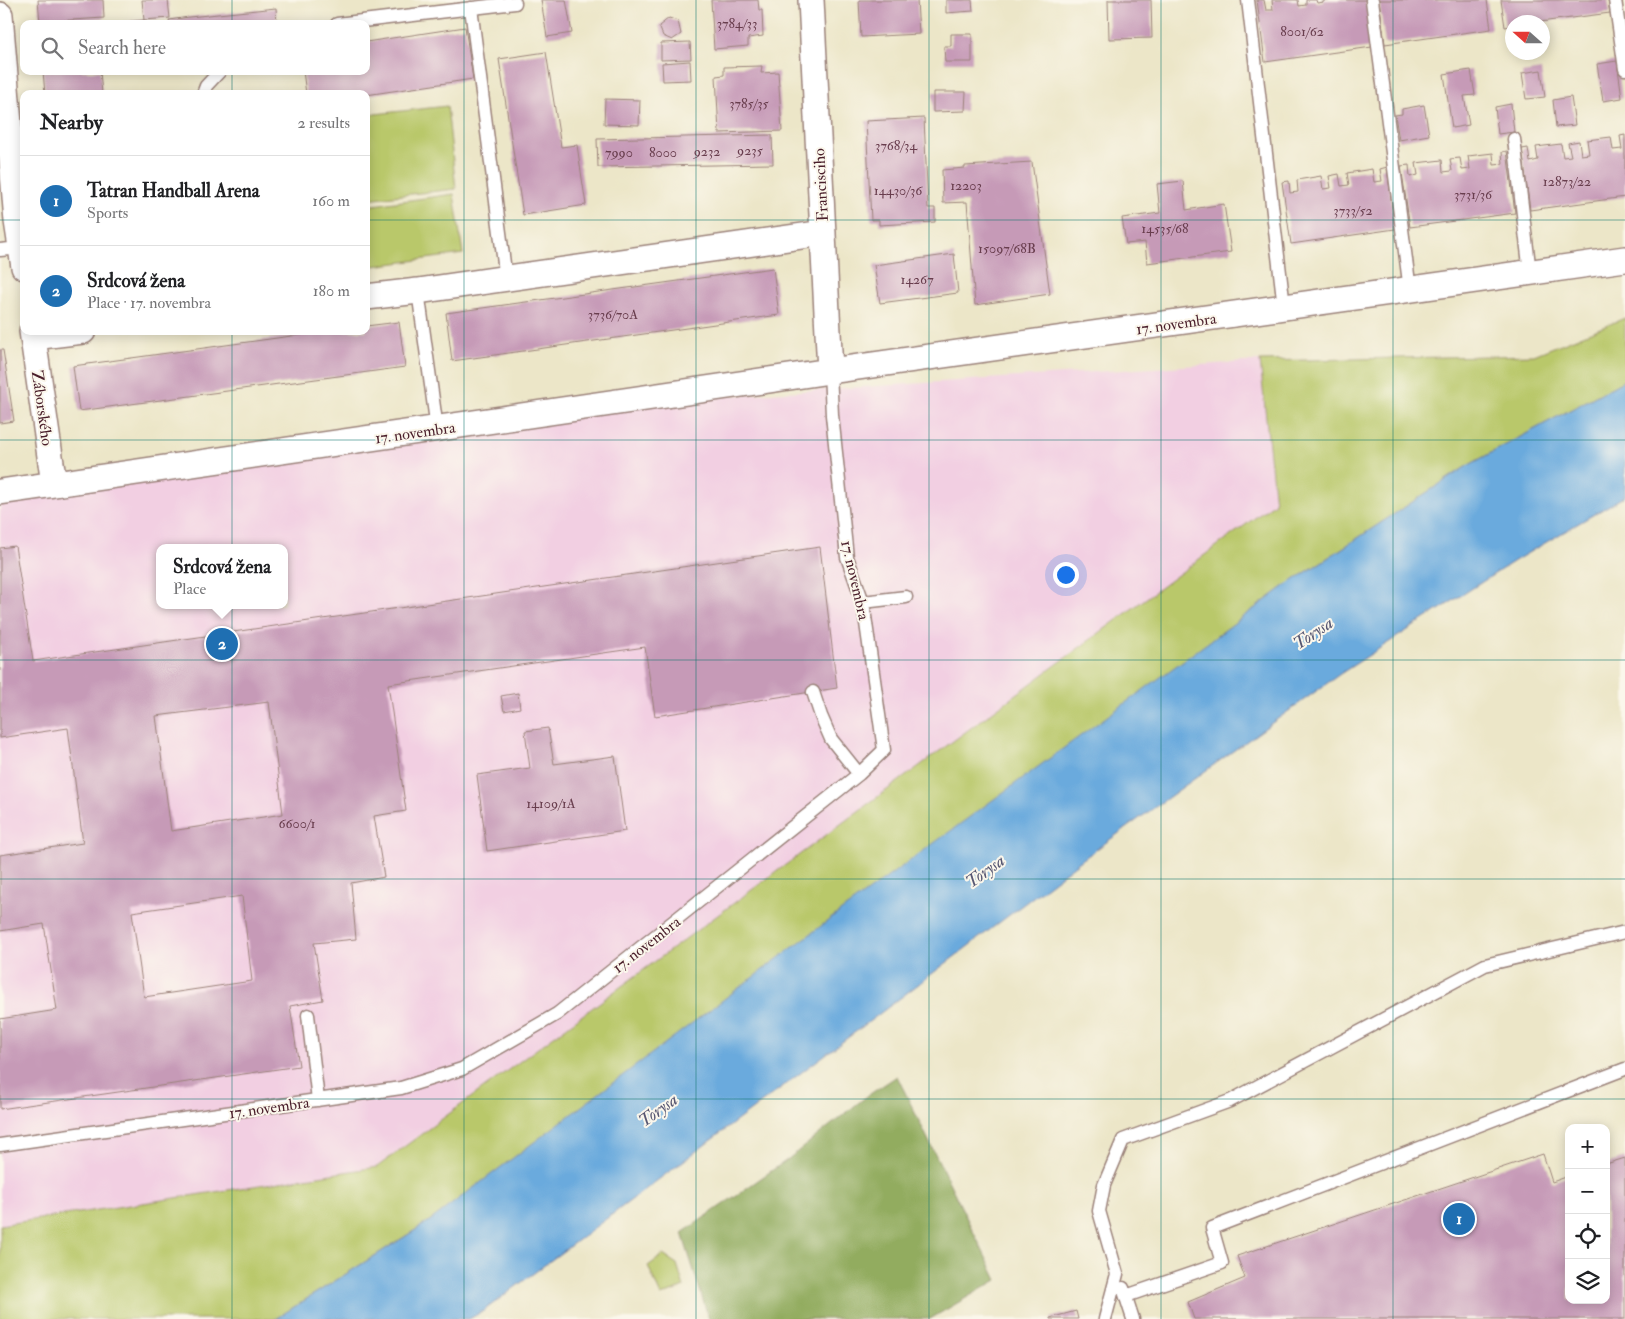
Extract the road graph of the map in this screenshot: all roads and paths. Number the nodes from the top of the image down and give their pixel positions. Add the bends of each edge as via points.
1 (811, 0) edge
2 (1248, 0) edge
3 (1372, 0) edge
4 (1615, 0) edge
5 (515, 3) dead end
6 (471, 8) junction
7 (0, 15) edge
8 (370, 20) edge
9 (1625, 69) edge
10 (216, 75) edge
11 (204, 90) edge
12 (1514, 139) dead end
13 (823, 233) junction
14 (15, 255) edge
15 (1625, 259) edge
16 (1530, 273) junction
17 (506, 278) junction
18 (1410, 290) junction
19 (418, 291) junction
20 (370, 297) edge
21 (1284, 307) junction
22 (33, 335) edge
23 (830, 371) junction
24 (437, 428) junction
25 (54, 484) junction
26 (0, 492) edge
27 (906, 596) dead end
28 (863, 602) junction
29 (813, 692) dead end
30 (859, 774) junction
31 (1625, 932) edge
32 (308, 1015) dead end
33 (1625, 1069) edge
34 (318, 1100) junction
35 (0, 1145) edge
36 (1117, 1274) junction
37 (1126, 1296) junction
38 (1105, 1319) edge
39 (1133, 1319) edge

1 - 13 street, Francisciho
2 - 21 lane
3 - 18 lane
4 - 9 lane
5 - 6 lane
6 - 8 lane
6 - 17 lane
7 - 14 street
10 - 11 lane
12 - 16 lane
13 - 17 street
13 - 23 street, Francisciho
15 - 16 street, 17. novembra
16 - 18 street, 17. novembra
17 - 19 street
18 - 21 street, 17. novembra
19 - 20 street
19 - 24 lane
21 - 23 street, 17. novembra
22 - 25 street, Záborského
23 - 24 street, 17. novembra
23 - 28 lane, 17. novembra via 847,557
24 - 25 street, 17. novembra
25 - 26 street, 17. novembra
27 - 28 lane
28 - 30 lane, 17. novembra via 884,750
29 - 30 lane via 831,739
30 - 34 lane, 17. novembra via 557,1014 462,1069 401,1088
31 - 36 lane via 1485,965 1230,1102 1123,1140 1104,1184 1099,1211
32 - 34 lane
33 - 37 lane via 1212,1228 1222,1263
34 - 35 lane, 17. novembra
36 - 37 lane
36 - 38 lane
37 - 39 lane

